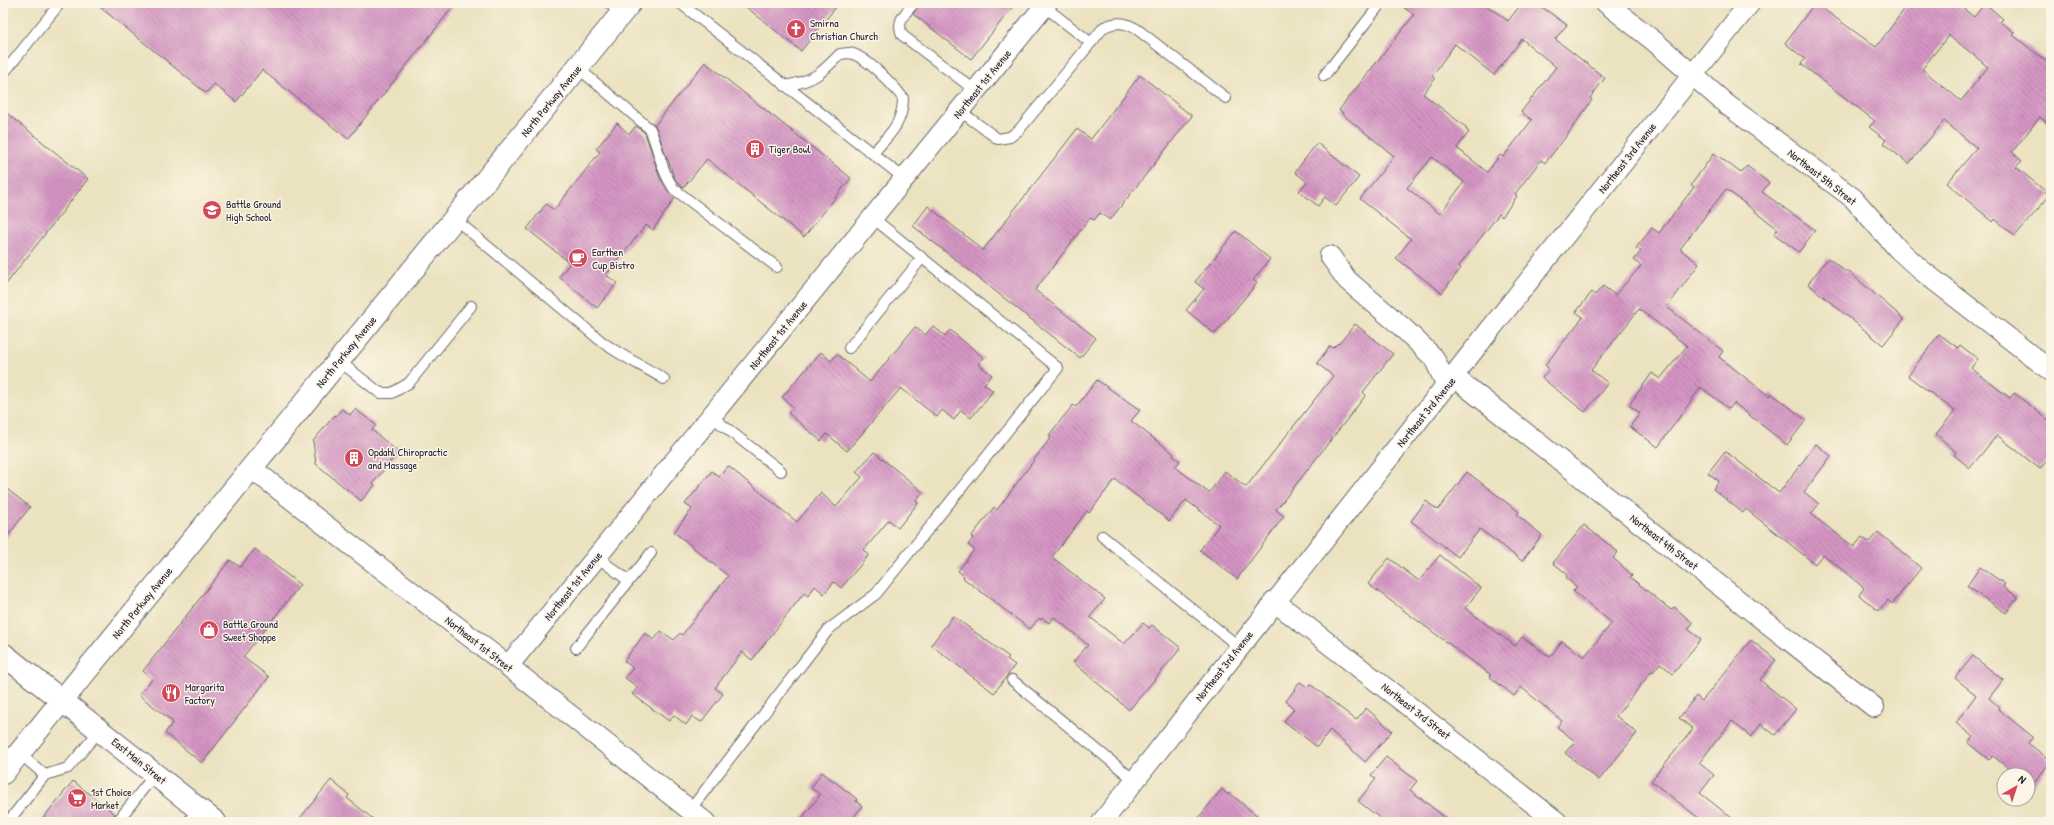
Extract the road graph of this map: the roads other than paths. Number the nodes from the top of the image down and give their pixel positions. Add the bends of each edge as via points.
1 (60, 3) edge
2 (680, 3) edge
3 (914, 3) edge
4 (1382, 3) edge
5 (1606, 3) edge
6 (1750, 3) edge
7 (1046, 5) edge
8 (620, 6) edge
9 (1091, 43) junction
10 (578, 68) junction
11 (3, 74) edge
12 (1692, 75) junction
13 (1324, 76) dead end
14 (785, 86) junction
15 (976, 91) junction
16 (1226, 98) dead end
17 (960, 111) junction
18 (873, 153) junction
19 (905, 179) junction
20 (873, 218) junction
21 (455, 219) junction
22 (1330, 256) dead end
23 (922, 258) junction
24 (777, 267) dead end
25 (471, 306) dead end
26 (849, 348) dead end
27 (339, 361) junction
28 (2051, 371) edge
29 (664, 379) dead end
30 (1451, 381) junction
31 (712, 416) junction
32 (252, 468) junction
33 (781, 471) dead end
34 (1102, 536) dead end
35 (651, 553) dead end
36 (597, 557) junction
37 (628, 581) junction
38 (1274, 601) junction
39 (1238, 646) junction
40 (576, 648) dead end
41 (3, 654) edge
42 (508, 666) junction
43 (1012, 680) dead end
44 (62, 700) junction
45 (1874, 707) dead end
46 (100, 730) junction
47 (19, 753) junction
48 (3, 773) edge
49 (154, 774) junction
50 (45, 775) junction
51 (1134, 780) junction
52 (697, 816) edge
53 (201, 818) edge
54 (8, 822) edge
55 (117, 822) edge
56 (1102, 822) edge
57 (1557, 822) edge

1 - 11 lane
2 - 14 lane
3 - 15 lane via 901,18 899,27 902,34
4 - 13 lane
5 - 12 street, Northeast 5th Street
6 - 12 street, Northeast 3rd Avenue
7 - 9 lane
7 - 15 street, Northeast 1st Avenue
8 - 10 street, North Parkway Avenue
9 - 16 lane via 1104,27 1114,22 1127,23
9 - 17 lane via 1019,130 1010,137 998,139
10 - 21 street, North Parkway Avenue
10 - 24 lane via 650,129 666,178 674,189
12 - 28 street, Northeast 5th Street via 1726,104 1853,198 1898,249 1921,270
12 - 30 street, Northeast 3rd Avenue
14 - 18 lane
14 - 18 lane via 806,83 840,54 850,53 862,59 903,98 901,118
15 - 17 street, Northeast 1st Avenue
17 - 19 street, Northeast 1st Avenue
18 - 19 lane
19 - 20 street, Northeast 1st Avenue
20 - 23 lane
20 - 31 street, Northeast 1st Avenue
21 - 27 street, North Parkway Avenue
21 - 29 lane via 601,341 623,357
22 - 30 street via 1347,280 1434,358
23 - 26 lane
23 - 52 lane via 1058,368 876,594 829,629
25 - 27 lane via 409,383 392,393 380,393
27 - 32 street, North Parkway Avenue
30 - 38 street, Northeast 3rd Avenue
30 - 45 street, Northeast 4th Street
31 - 33 lane
31 - 36 street, Northeast 1st Avenue
32 - 42 street, Northeast 1st Street
32 - 44 street, North Parkway Avenue
34 - 39 lane
35 - 37 lane
36 - 37 lane
36 - 42 street, Northeast 1st Avenue
37 - 40 lane
38 - 39 street, Northeast 3rd Avenue
38 - 57 street, Northeast 3rd Street
39 - 51 street, Northeast 3rd Avenue
41 - 44 street, East Main Street
42 - 52 street, Northeast 1st Street
43 - 51 lane
44 - 46 street, East Main Street
44 - 47 street, North Parkway Avenue
46 - 49 street, East Main Street
46 - 50 lane via 68,768
47 - 48 street, North Parkway Avenue
47 - 50 lane
49 - 53 street, East Main Street
49 - 55 lane
50 - 54 lane
51 - 56 street, Northeast 3rd Avenue

